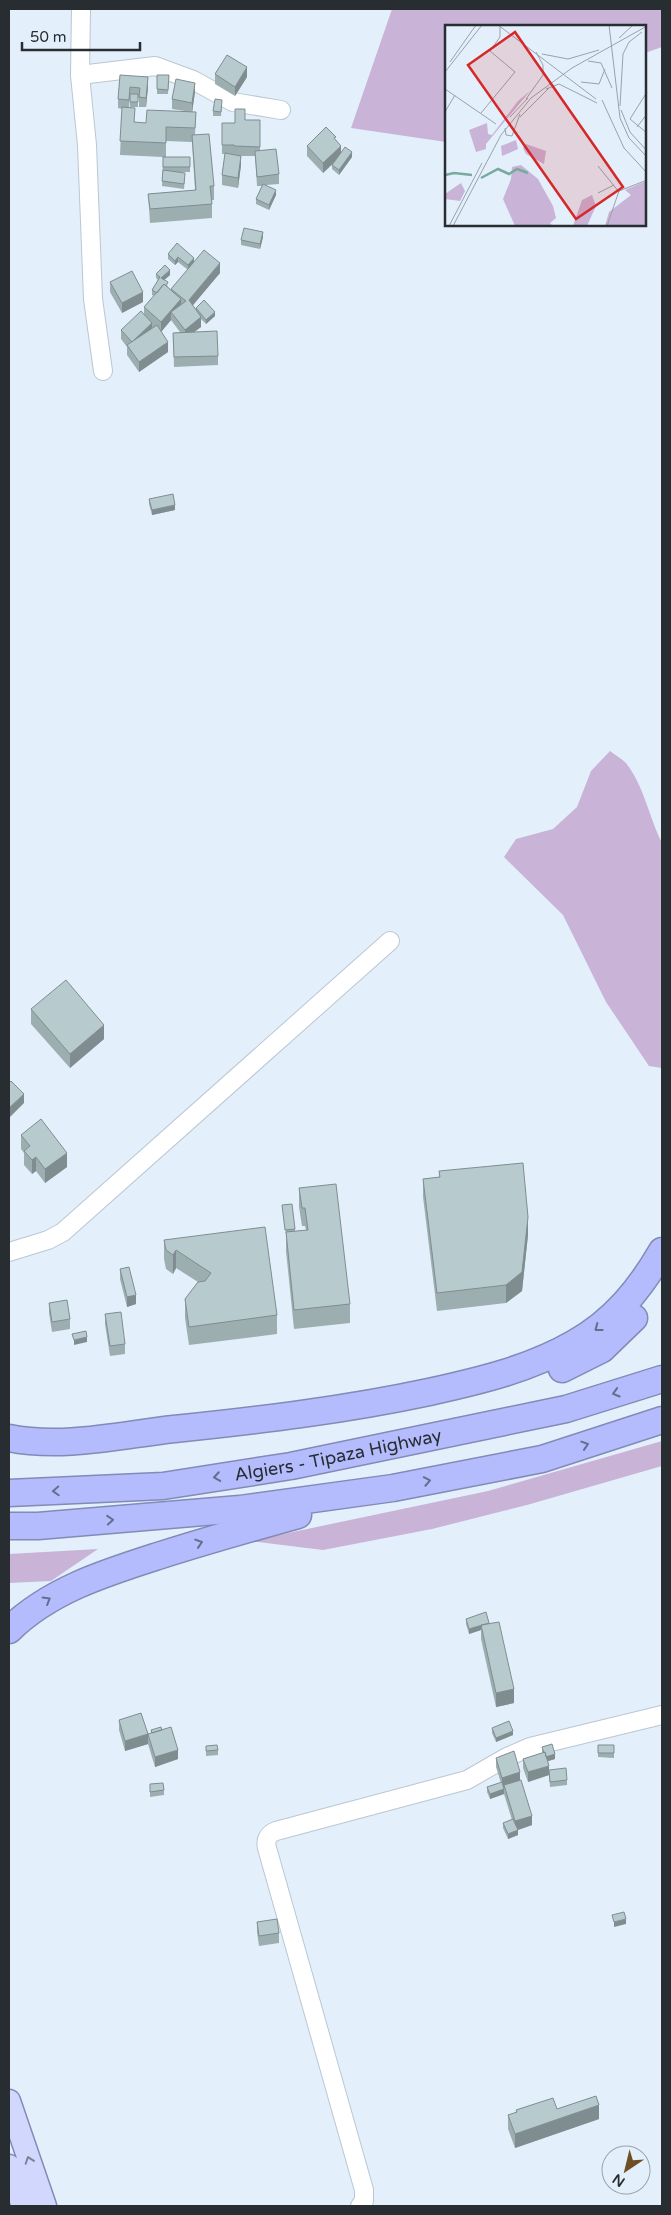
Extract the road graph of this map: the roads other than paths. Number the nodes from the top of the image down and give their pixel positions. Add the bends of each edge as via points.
1 (81, 9) edge
2 (80, 75) junction
3 (281, 110) dead end
4 (103, 370) dead end
5 (390, 941) dead end
6 (662, 1251) edge
7 (9, 1252) edge
8 (662, 1281) edge
9 (662, 1379) edge
10 (662, 1420) edge
11 (9, 1438) edge
12 (9, 1452) edge
13 (394, 1488) junction
14 (9, 1493) edge
15 (9, 1526) edge
16 (9, 1630) edge
17 (662, 1715) edge
18 (9, 2101) edge
19 (9, 2166) edge
20 (23, 2206) edge
21 (45, 2206) edge
22 (360, 2206) edge

1 - 2 street
2 - 3 street via 155,66 193,80 233,102
2 - 4 street via 87,145 94,299
5 - 7 street via 63,1232
6 -> 11 highway via 628,1300 589,1334 539,1361 485,1379 374,1402 257,1420 67,1442
8 - 12 highway via 638,1313 602,1349 542,1379 368,1419 266,1436 61,1455 33,1456
9 -> 14 highway, Algiers - Tipaza Highway via 566,1409 291,1466 163,1486
13 -> 10 highway, Algiers - Tipaza Highway via 542,1459
15 -> 13 highway, Algiers - Tipaza Highway via 240,1509
16 -> 13 highway via 25,1614 92,1578 209,1540
17 - 22 street via 530,1746 467,1780 276,1831 269,1836 267,1848 364,2190 364,2201
21 -> 18 main road
19 - 20 main road

